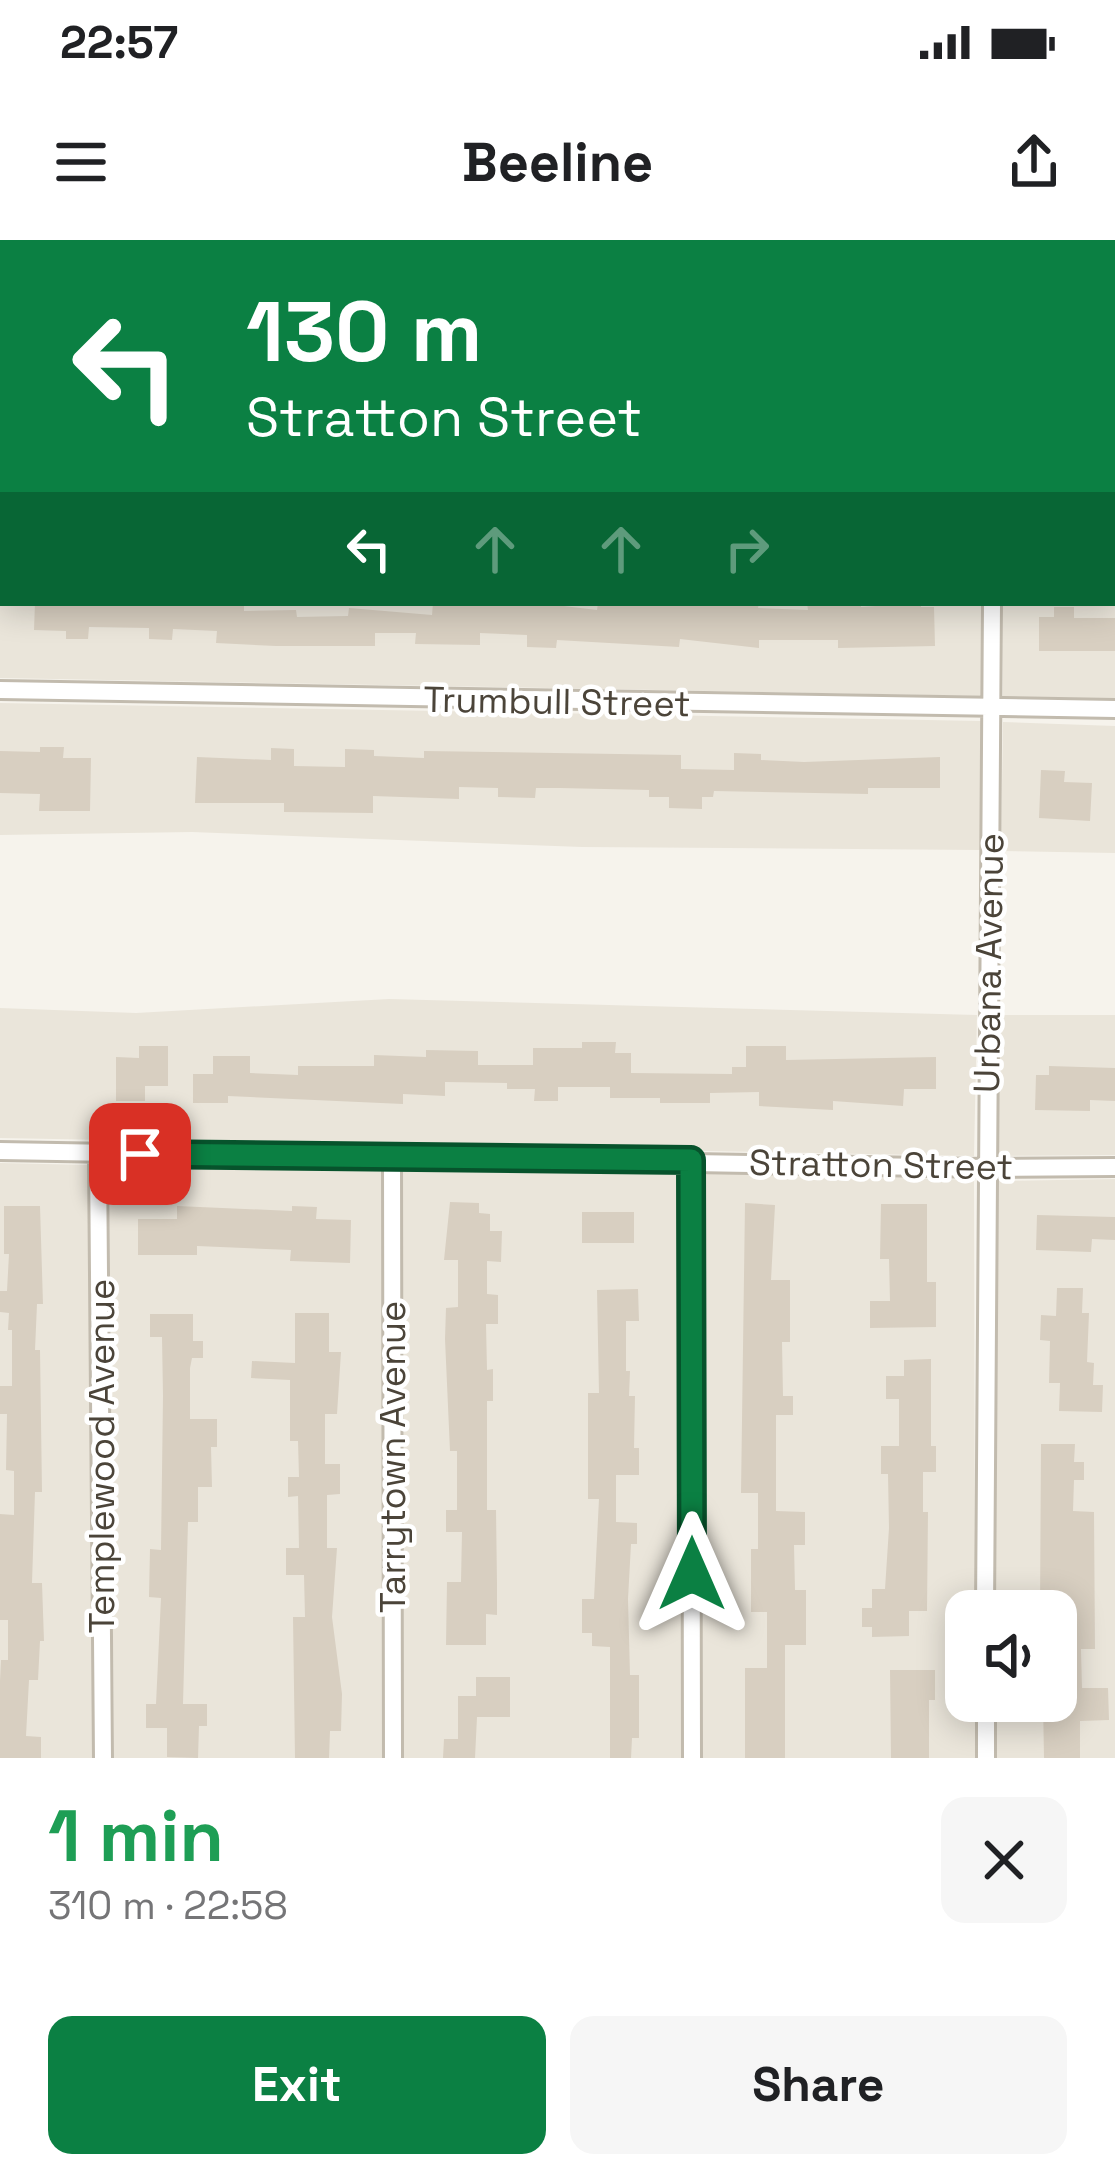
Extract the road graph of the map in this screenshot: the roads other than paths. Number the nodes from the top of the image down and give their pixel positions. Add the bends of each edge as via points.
1 (992, 606) edge
2 (0, 690) edge
3 (993, 709) junction
4 (1115, 709) edge
5 (0, 1151) edge
6 (98, 1153) junction
7 (392, 1157) junction
8 (691, 1160) junction
9 (1115, 1167) edge
10 (985, 1168) junction
11 (986, 1590) edge
12 (986, 1722) edge
13 (103, 1758) edge
14 (392, 1758) edge
15 (692, 1758) edge
16 (986, 1758) edge

1 - 3 street, Urbana Avenue
2 - 3 street, Trumbull Street
3 - 4 street, Trumbull Street
3 - 10 street, Urbana Avenue
5 - 6 street, Stratton Street
6 - 7 street, Stratton Street
6 - 13 street, Templewood Avenue
7 - 8 street, Stratton Street
7 - 14 street, Tarrytown Avenue
8 - 10 street, Stratton Street
8 - 15 street
9 - 10 street, Stratton Street
10 - 11 street, Urbana Avenue
12 - 16 street

